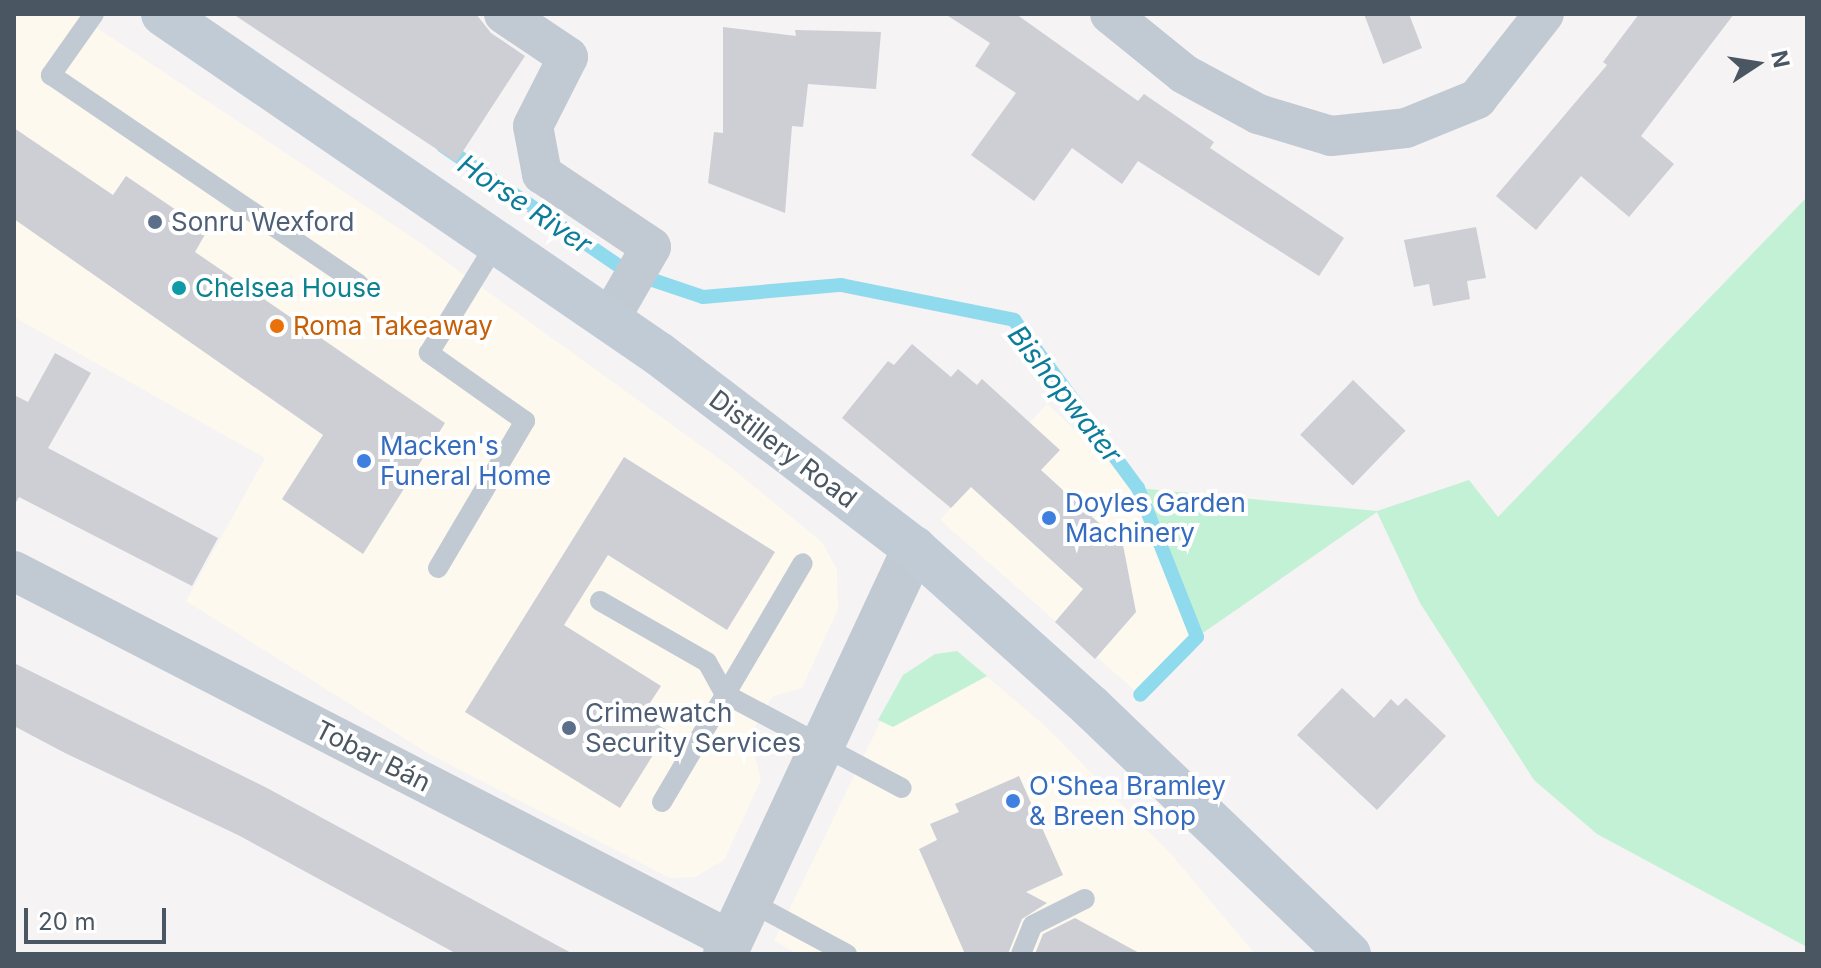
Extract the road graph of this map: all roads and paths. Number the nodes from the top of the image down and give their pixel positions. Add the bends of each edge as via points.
1 (94, 14) edge
2 (163, 14) edge
3 (504, 14) edge
4 (1110, 14) edge
5 (1544, 14) edge
6 (497, 242) junction
7 (359, 284) dead end
8 (629, 286) junction
9 (914, 548) junction
10 (803, 563) dead end
11 (438, 568) dead end
12 (14, 571) edge
13 (600, 601) dead end
14 (725, 694) junction
15 (823, 745) junction
16 (902, 788) dead end
17 (662, 802) dead end
18 (1085, 899) dead end
19 (750, 902) junction
20 (729, 947) edge
21 (847, 954) edge
22 (1021, 954) edge
23 (1349, 954) edge

1 - 7 lane via 51,75
2 - 6 main road, Distillery Road
3 - 8 street via 568,57 533,126 542,174 651,247
4 - 5 street via 1196,81 1258,114 1331,136 1406,128 1477,99
6 - 8 main road, Distillery Road
6 - 11 lane via 429,353 525,421
8 - 9 main road, Distillery Road
9 - 15 street
9 - 23 main road, Distillery Road via 1090,706
10 - 14 lane
12 - 20 street, Tobar Bán
13 - 14 lane via 707,662
14 - 15 lane
14 - 17 lane
15 - 16 lane
15 - 19 street
18 - 22 lane via 1033,925
19 - 20 street
19 - 21 lane

